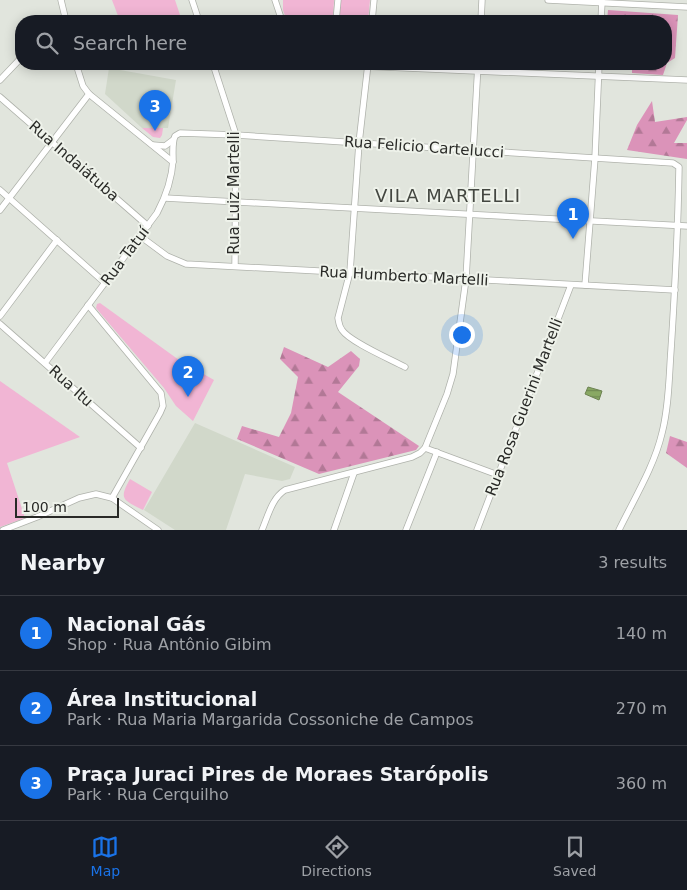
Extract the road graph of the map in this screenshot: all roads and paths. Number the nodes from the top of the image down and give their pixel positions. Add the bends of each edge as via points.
1 (61, 0) edge
2 (192, 0) edge
3 (275, 0) edge
4 (338, 0) edge
5 (374, 0) edge
6 (482, 0) edge
7 (548, 0) edge
8 (602, 2) edge
9 (687, 7) edge
10 (65, 15) edge
11 (197, 15) edge
12 (280, 15) edge
13 (337, 15) edge
14 (373, 15) edge
15 (481, 15) edge
16 (601, 15) edge
17 (15, 64) edge
18 (78, 70) edge
19 (215, 70) edge
20 (367, 70) edge
21 (460, 70) edge
22 (599, 70) edge
23 (478, 71) junction
24 (599, 76) junction
25 (0, 80) edge
26 (687, 80) edge
27 (89, 94) junction
28 (0, 97) edge
29 (236, 135) junction
30 (174, 138) junction
31 (52, 142) junction
32 (359, 143) junction
33 (152, 145) junction
34 (473, 150) junction
35 (595, 158) junction
36 (173, 162) junction
37 (0, 190) edge
38 (9, 198) junction
39 (165, 198) junction
40 (236, 201) junction
41 (354, 208) junction
42 (0, 210) edge
43 (469, 214) junction
44 (590, 221) junction
45 (148, 226) junction
46 (678, 226) junction
47 (687, 226) edge
48 (140, 236) junction
49 (57, 240) junction
50 (234, 266) junction
51 (350, 272) junction
52 (466, 279) junction
53 (105, 283) junction
54 (571, 285) junction
55 (585, 285) junction
56 (675, 290) junction
57 (88, 305) junction
58 (0, 316) edge
59 (0, 324) edge
60 (45, 363) junction
61 (405, 368) dead end
62 (141, 448) junction
63 (425, 448) junction
64 (437, 452) junction
65 (354, 473) junction
66 (498, 475) junction
67 (112, 498) junction
68 (3, 530) edge
69 (156, 530) edge
70 (262, 530) edge
71 (334, 530) edge
72 (406, 530) edge
73 (477, 530) edge
74 (619, 530) edge

1 - 10 street
2 - 11 street
3 - 12 street
4 - 13 street
5 - 14 street
6 - 15 street
7 - 8 street
8 - 9 street
8 - 16 street
17 - 25 street
18 - 27 street
19 - 29 street, Rua Luiz Martelli
20 - 32 street
21 - 23 street
22 - 24 street
23 - 24 street
23 - 34 street
24 - 26 street
24 - 35 street
27 - 31 street
27 - 33 street
28 - 31 street, Rua Indaiátuba
29 - 30 street, Rua Felicio Cartelucci via 180,134
29 - 32 street, Rua Felicio Cartelucci
29 - 40 street, Rua Luiz Martelli
30 - 33 street, Rua Felicio Cartelucci via 165,146
30 - 36 street, Rua Tatuí
31 - 38 street
31 - 45 street, Rua Indaiátuba
32 - 34 street, Rua Felicio Cartelucci
32 - 41 street
33 - 36 street
34 - 35 street, Rua Felicio Cartelucci
34 - 43 street
35 - 44 street
35 - 46 street, Rua Felicio Cartelucci via 673,163 679,168
36 - 39 street, Rua Tatuí
37 - 38 street
38 - 42 street
38 - 49 street
39 - 40 street
39 - 45 street, Rua Tatuí
40 - 41 street
40 - 50 street, Rua Luiz Martelli
41 - 43 street
41 - 51 street
43 - 44 street
43 - 52 street
44 - 46 street
44 - 55 street
45 - 48 street, Rua Tatuí
46 - 47 street
46 - 56 street
48 - 50 street, Rua Humberto Martelli via 167,256 186,264
48 - 53 street, Rua Tatuí
49 - 53 street
49 - 58 street
50 - 51 street, Rua Humberto Martelli
51 - 52 street, Rua Humberto Martelli
51 - 61 street via 338,318 343,332
52 - 54 street, Rua Humberto Martelli
52 - 63 street via 452,374
53 - 57 street, Rua Tatuí
54 - 55 street, Rua Humberto Martelli
54 - 66 street, Rua Rosa Guerini Martelli
55 - 56 street, Rua Humberto Martelli
56 - 74 street via 662,433
57 - 60 street, Rua Tatuí
57 - 62 street via 161,393 163,406
59 - 60 street, Rua Itu
60 - 62 street, Rua Itu
62 - 67 street
63 - 64 street
63 - 65 street via 412,457
64 - 66 street
64 - 72 street
65 - 70 street via 278,494
65 - 71 street
66 - 73 street, Rua Rosa Guerini Martelli
67 - 68 street via 90,494
67 - 69 street

